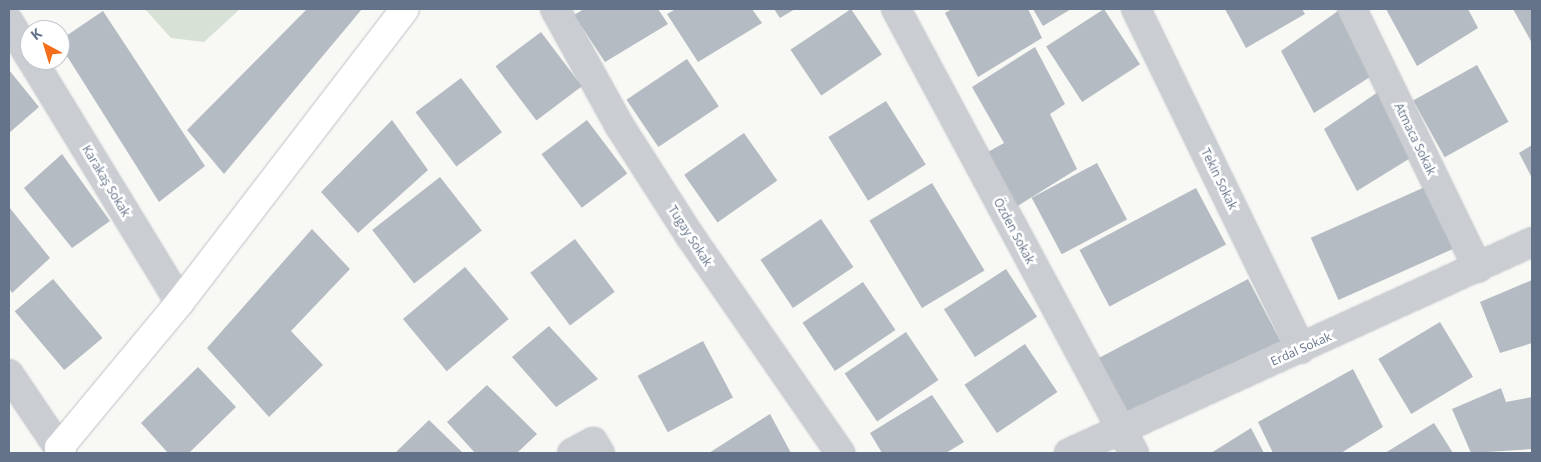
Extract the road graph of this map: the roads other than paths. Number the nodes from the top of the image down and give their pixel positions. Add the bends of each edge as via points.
1 (406, 9) edge
2 (555, 9) edge
3 (896, 9) edge
4 (1136, 9) edge
5 (1352, 9) edge
6 (9, 22) edge
7 (20, 40) edge
8 (38, 70) edge
9 (1532, 242) edge
10 (1478, 268) junction
11 (180, 302) junction
12 (1301, 349) junction
13 (9, 374) edge
14 (1120, 430) junction
15 (61, 451) edge
16 (840, 453) edge
17 (1069, 453) edge
18 (1134, 453) edge

1 - 11 street
2 - 16 street, Tugay Sokak via 619,125 690,236
3 - 14 street, Özden Sokak
4 - 12 street, Tekin Sokak
5 - 10 street, Atmaca Sokak
6 - 7 street, Karakaş Sokak
8 - 11 street, Karakaş Sokak
9 - 10 street, Erdal Sokak
10 - 12 street, Erdal Sokak
11 - 15 street
12 - 14 street, Erdal Sokak
13 - 15 street
14 - 17 street, Erdal Sokak
14 - 18 street, Özden Sokak

